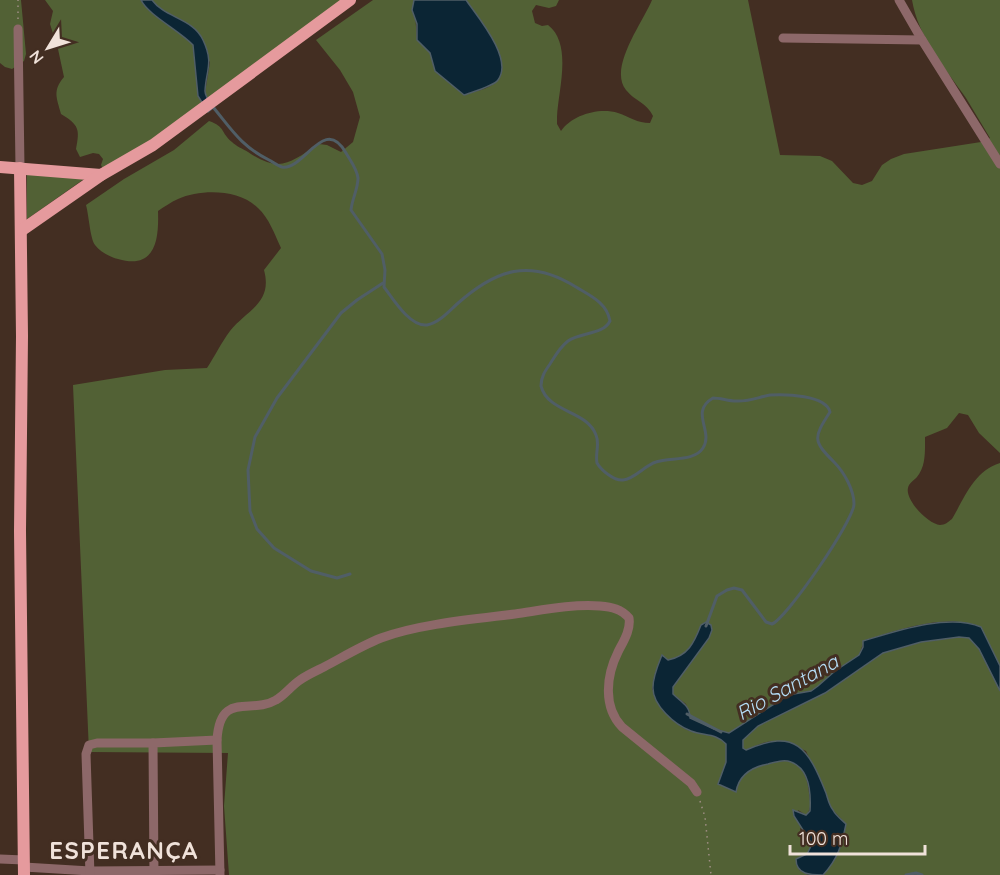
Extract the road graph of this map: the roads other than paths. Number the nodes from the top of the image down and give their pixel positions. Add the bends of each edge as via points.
1 (350, 0) edge
2 (899, 0) edge
3 (18, 29) road end
4 (783, 38) dead end
5 (922, 40) junction
6 (1000, 164) edge
7 (0, 167) edge
8 (20, 168) junction
9 (101, 175) junction
10 (21, 230) junction
11 (217, 740) junction
12 (153, 743) junction
13 (697, 792) road end
14 (0, 859) edge
15 (24, 867) edge
16 (90, 873) edge
17 (154, 873) edge
18 (220, 873) edge

1 - 9 main road via 139,155
2 - 5 street
3 - 8 street
4 - 5 street
5 - 6 street
7 - 8 main road
8 - 9 main road
8 - 10 main road
9 - 10 main road
10 - 15 main road
11 - 12 street
11 - 13 street via 223,717 233,708 273,702 302,679 393,634 570,605 603,606 620,610 630,621 608,683 614,717
11 - 18 street
12 - 16 street via 97,743 86,750
12 - 17 street
14 - 15 street
15 - 16 street
16 - 17 street
17 - 18 street

